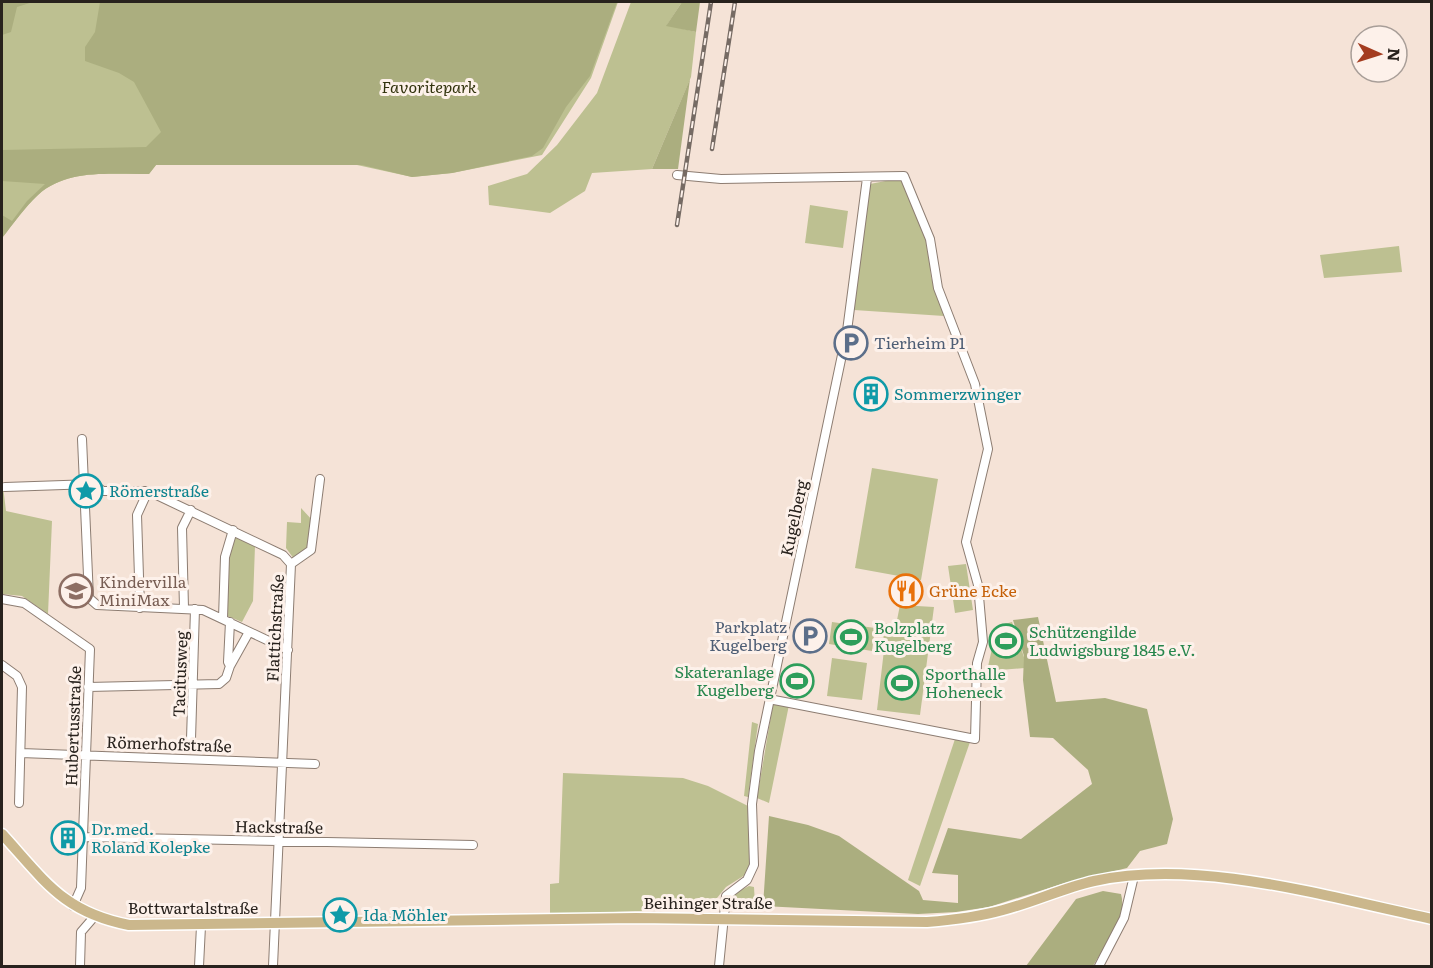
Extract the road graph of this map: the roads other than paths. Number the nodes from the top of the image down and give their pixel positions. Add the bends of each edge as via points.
1 (677, 175) dead end
2 (867, 178) junction
3 (81, 439) dead end
4 (320, 479) dead end
5 (83, 484) junction
6 (5, 487) dead end
7 (148, 490) junction
8 (190, 510) junction
9 (234, 530) junction
10 (291, 564) junction
11 (2, 599) edge
12 (140, 608) junction
13 (184, 608) junction
14 (195, 609) junction
15 (226, 620) junction
16 (249, 632) junction
17 (288, 650) junction
18 (2, 665) edge
19 (231, 666) junction
20 (193, 685) junction
21 (88, 687) junction
22 (769, 699) junction
23 (191, 740) dead end
24 (21, 753) junction
25 (85, 755) junction
26 (282, 762) junction
27 (315, 764) dead end
28 (19, 803) dead end
29 (2, 834) edge
30 (83, 837) junction
31 (278, 841) junction
32 (473, 845) dead end
33 (1134, 876) junction
34 (72, 906) junction
35 (94, 917) junction
36 (723, 918) junction
37 (1431, 919) edge
38 (275, 923) junction
39 (201, 926) junction
40 (80, 966) edge
41 (199, 966) edge
42 (273, 966) edge
43 (719, 966) edge
44 (1099, 966) edge

1 - 2 street via 721,179
2 - 22 street, Kugelberg via 847,331
2 - 22 street via 904,176 930,238 938,288 975,384 988,449 966,542 978,585 983,642 977,663 975,739
3 - 5 street
4 - 10 street via 311,550
5 - 6 street, Flattichstraße
5 - 7 street, Flattichstraße via 96,484 103,491
5 - 12 street via 89,598 98,605
7 - 8 street, Flattichstraße
7 - 12 street via 136,515
8 - 9 street, Flattichstraße
8 - 13 street, Tacitusweg via 182,528
9 - 10 street, Flattichstraße via 283,555
9 - 15 street via 225,556
10 - 17 street, Flattichstraße
11 - 21 street, Hubertusstraße via 24,603 90,649
12 - 13 street
13 - 14 street
14 - 15 street
14 - 20 street, Tacitusweg
15 - 16 street
15 - 19 street
16 - 17 street
16 - 19 street
17 - 26 street, Flattichstraße
18 - 24 street via 21,681
19 - 20 street via 219,684
20 - 21 street
20 - 23 street, Tacitusweg
21 - 25 street, Hubertusstraße
22 - 36 street, Kugelberg via 752,804 754,865 747,880 726,896
24 - 25 street, Römerhofstraße
24 - 28 street
25 - 26 street, Römerhofstraße
25 - 30 street, Hubertusstraße
26 - 27 street, Römerhofstraße
26 - 31 street, Flattichstraße
29 - 34 main road, Bottwartalstraße
30 - 31 street, Hackstraße
30 - 34 street, Hubertusstraße via 81,888
31 - 32 street, Hackstraße
31 - 38 street, Flattichstraße
33 - 36 main road, Beihinger Straße via 1094,881 1006,910 963,919 916,922
33 - 37 main road, Beihinger Straße via 1213,875
33 - 44 street via 1124,918
34 - 35 main road, Bottwartalstraße
35 - 39 main road, Bottwartalstraße via 129,925
35 - 40 street via 81,932
36 - 38 main road, Beihinger Straße
36 - 43 street
38 - 39 main road, Bottwartalstraße
38 - 42 street, Flattichstraße
39 - 41 street

